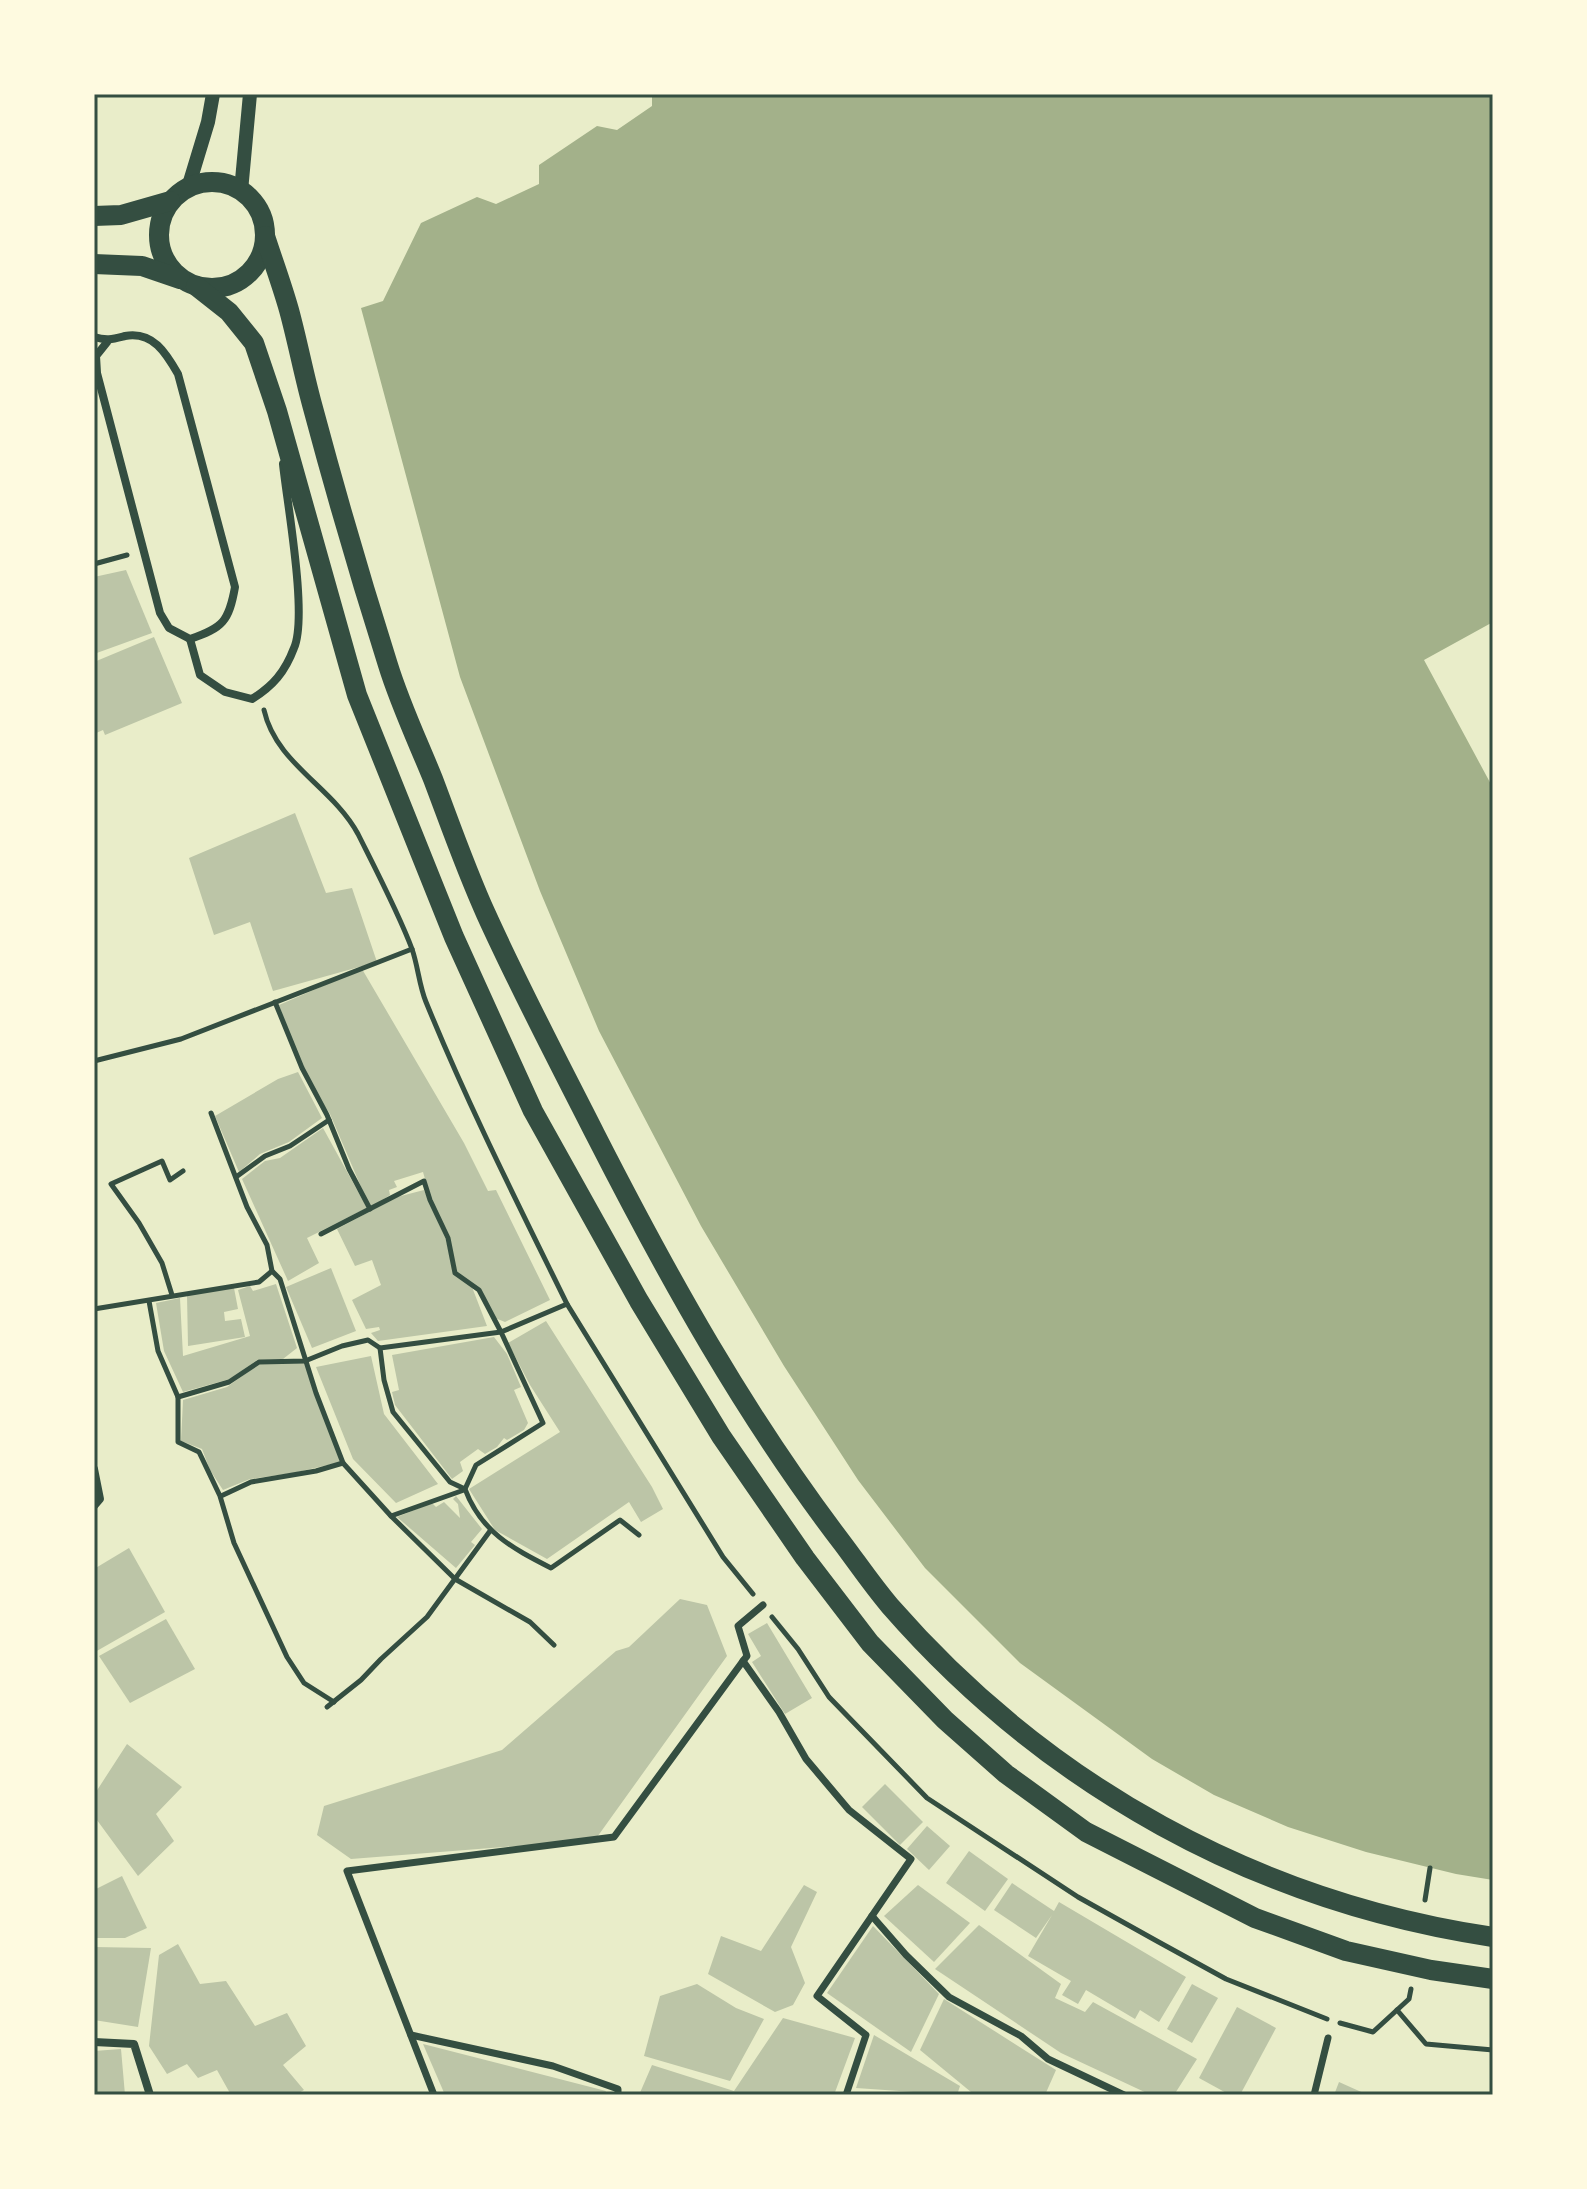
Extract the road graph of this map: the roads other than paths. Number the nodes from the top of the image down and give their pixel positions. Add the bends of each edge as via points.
1 (213, 94) edge
2 (250, 94) edge
3 (188, 188) junction
4 (241, 191) junction
5 (170, 201) junction
6 (94, 216) edge
7 (265, 236) junction
8 (94, 264) edge
9 (189, 283) junction
10 (94, 337) edge
11 (108, 341) junction
12 (277, 411) junction
13 (190, 639) junction
14 (94, 1469) edge
15 (94, 1506) edge
16 (763, 1605) dead end
17 (743, 1661) junction
18 (872, 1916) junction
19 (1493, 1937) edge
20 (1493, 1979) edge
21 (411, 2035) junction
22 (1328, 2038) dead end
23 (94, 2042) edge
24 (150, 2095) edge
25 (434, 2095) edge
26 (618, 2095) edge
27 (846, 2095) edge
28 (1124, 2095) edge
29 (1314, 2095) edge

1 - 3 street
2 - 4 street
3 - 4 main road via 215,182
3 - 5 main road
4 - 7 main road via 263,218
5 - 6 main road via 121,215
5 - 9 main road via 158,234 161,252 169,267
7 - 9 main road via 263,252 244,278 213,288
7 - 19 main road via 390,670 485,911 654,1250 739,1396 813,1505 888,1603 990,1707 1125,1805 1188,1842 1322,1896
8 - 9 main road via 142,266
9 - 12 main road via 229,312 254,343
10 - 11 street
11 - 13 street via 96,356 97,373 160,613 169,628
11 - 13 street via 145,337 165,349 178,374 235,587 230,613 212,632
12 - 13 street via 299,606 296,646 272,687 252,699 225,692 200,675
12 - 20 main road via 357,695 454,937 533,1111 721,1436 870,1643 1006,1774 1086,1832 1255,1918 1333,1946
14 - 15 street via 100,1499
16 - 17 street via 738,1626 747,1656
17 - 18 street via 806,1759 849,1810 911,1859
17 - 21 street via 614,1837 347,1871
18 - 27 street via 817,1996 866,2035
18 - 28 street via 949,1997 1021,2036 1048,2059
21 - 25 street
21 - 26 street via 553,2066 618,2089
22 - 29 street
23 - 24 street via 134,2044

